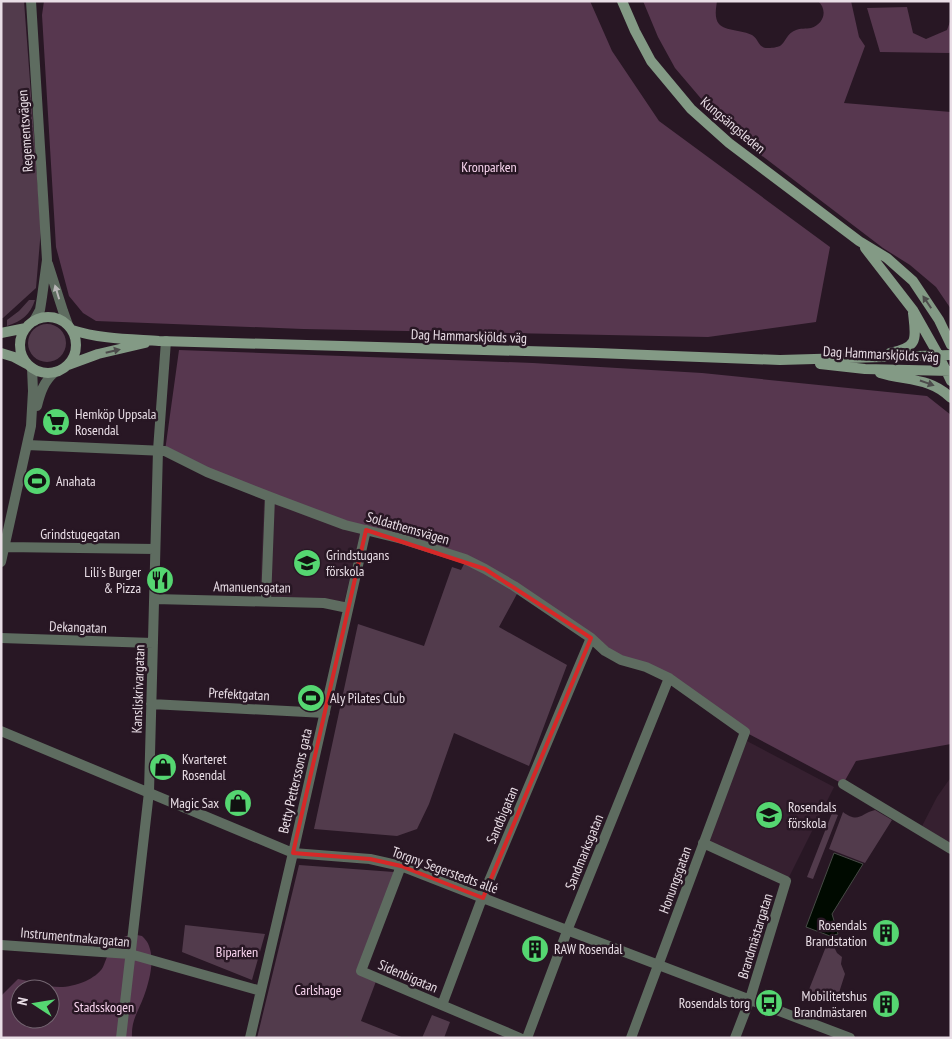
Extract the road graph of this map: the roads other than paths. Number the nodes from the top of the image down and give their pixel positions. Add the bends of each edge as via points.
1 (31, 1) edge
2 (622, 1) edge
3 (859, 241) junction
4 (47, 260) junction
5 (913, 310) junction
6 (940, 320) junction
7 (30, 324) junction
8 (70, 327) junction
9 (951, 333) edge
10 (1, 334) edge
11 (162, 341) junction
12 (951, 344) edge
13 (1, 353) edge
14 (951, 355) edge
15 (939, 356) junction
16 (866, 358) junction
17 (780, 360) junction
18 (68, 365) junction
19 (30, 366) junction
20 (865, 369) junction
21 (55, 372) junction
22 (949, 374) edge
23 (951, 398) edge
24 (31, 426) junction
25 (27, 446) junction
26 (158, 450) junction
27 (270, 497) junction
28 (366, 530) junction
29 (4, 547) junction
30 (155, 549) junction
31 (1, 562) edge
32 (154, 600) junction
33 (266, 602) junction
34 (348, 608) junction
35 (1, 638) edge
36 (591, 638) junction
37 (153, 643) junction
38 (669, 678) junction
39 (151, 704) junction
40 (325, 712) junction
41 (1, 731) edge
42 (745, 732) joint
43 (843, 784) dead end
44 (149, 792) junction
45 (703, 843) junction
46 (951, 849) edge
47 (293, 853) junction
48 (402, 866) junction
49 (483, 898) junction
50 (568, 930) junction
51 (1, 945) edge
52 (130, 954) junction
53 (658, 964) junction
54 (261, 991) junction
55 (750, 999) junction
56 (442, 1005) junction
57 (828, 1034) edge
58 (121, 1038) edge
59 (250, 1038) edge
60 (520, 1038) edge
61 (527, 1038) edge
62 (631, 1038) edge
63 (736, 1038) edge
64 (850, 1038) edge

1 - 4 street, Regementsvägen
2 - 3 main road, Kungsängsleden via 651,61 691,109 729,143
3 - 5 main road, Kungsängsleden
6 -> 3 main road, Kungsängsleden via 912,281 887,258
4 - 7 street, Regementsvägen via 40,310
8 -> 4 street, Regementsvägen
5 - 15 main road, Kungsängsleden
5 - 16 main road via 915,334 910,345 906,349
6 - 9 main road
6 - 12 main road, Kungsängsleden
7 - 8 main road via 50,317
7 - 10 main road
7 - 19 main road via 22,334 20,345
8 - 11 main road, Dag Hammarskjölds väg via 99,337
8 - 18 main road via 77,346
11 - 17 main road, Dag Hammarskjölds väg
18 -> 11 main road, Dag Hammarskjölds väg via 98,354
11 - 26 street, Kansliskrivargatan via 164,372
13 - 19 main road
14 - 15 main road, Dag Hammarskjölds väg
15 - 16 main road, Dag Hammarskjölds väg
15 - 22 main road, Kungsängsleden
16 - 17 main road, Dag Hammarskjölds väg
17 - 20 main road, Dag Hammarskjölds väg
18 - 21 main road
19 - 21 main road via 40,372
19 - 24 street via 33,391
20 - 22 main road, Dag Hammarskjölds väg
20 -> 23 main road via 933,384
21 - 24 street via 48,377 41,392
24 - 25 street
25 - 26 street, Soldathemsvägen via 103,444
25 - 29 street
26 - 27 street, Soldathemsvägen
26 - 30 street, Kansliskrivargatan
27 - 28 street, Soldathemsvägen
27 - 33 street
28 - 34 street, Betty Petterssons gata
28 - 36 street, Soldathemsvägen via 465,559 514,586
29 - 30 street, Grindstugegatan
29 - 31 street
30 - 32 street, Kansliskrivargatan
32 - 33 street, Amanuensgatan
32 - 37 street, Kansliskrivargatan
33 - 34 street, Amanuensgatan via 324,602
34 - 40 street, Betty Petterssons gata
35 - 37 street, Dekangatan
36 - 38 street, Soldathemsvägen via 621,660
36 - 49 street, Sandbigatan
37 - 39 street, Kansliskrivargatan
38 - 42 street, Soldathemsvägen
38 - 50 street, Sandmarksgatan
39 - 40 street, Prefektgatan
39 - 44 street, Kansliskrivargatan
40 - 47 street, Betty Petterssons gata
41 - 44 street, Torgny Segerstedts allé
42 - 45 street, Honungsgatan
43 - 46 street
44 - 47 street, Torgny Segerstedts allé
44 - 52 street, Kansliskrivargatan
45 - 53 street, Honungsgatan
45 - 55 street, Brandmästargatan via 786,881
47 - 48 street, Torgny Segerstedts allé via 370,859
47 - 54 street, Betty Petterssons gata
48 - 49 street, Torgny Segerstedts allé
48 - 56 street, Sidenbigatan via 362,971
49 - 50 street, Torgny Segerstedts allé
49 - 56 street, Sandbigatan
50 - 53 street, Torgny Segerstedts allé
50 - 61 street, Sandmarksgatan
51 - 52 street, Instrumentmakargatan
52 - 54 street, Instrumentmakargatan
52 - 58 street, Kansliskrivargatan
53 - 55 street, Torgny Segerstedts allé
53 - 62 street, Honungsgatan
54 - 59 street, Betty Petterssons gata
55 - 57 street, Torgny Segerstedts allé
55 - 63 street
56 - 60 street, Sidenbigatan
57 - 64 street, Torgny Segerstedts allé

